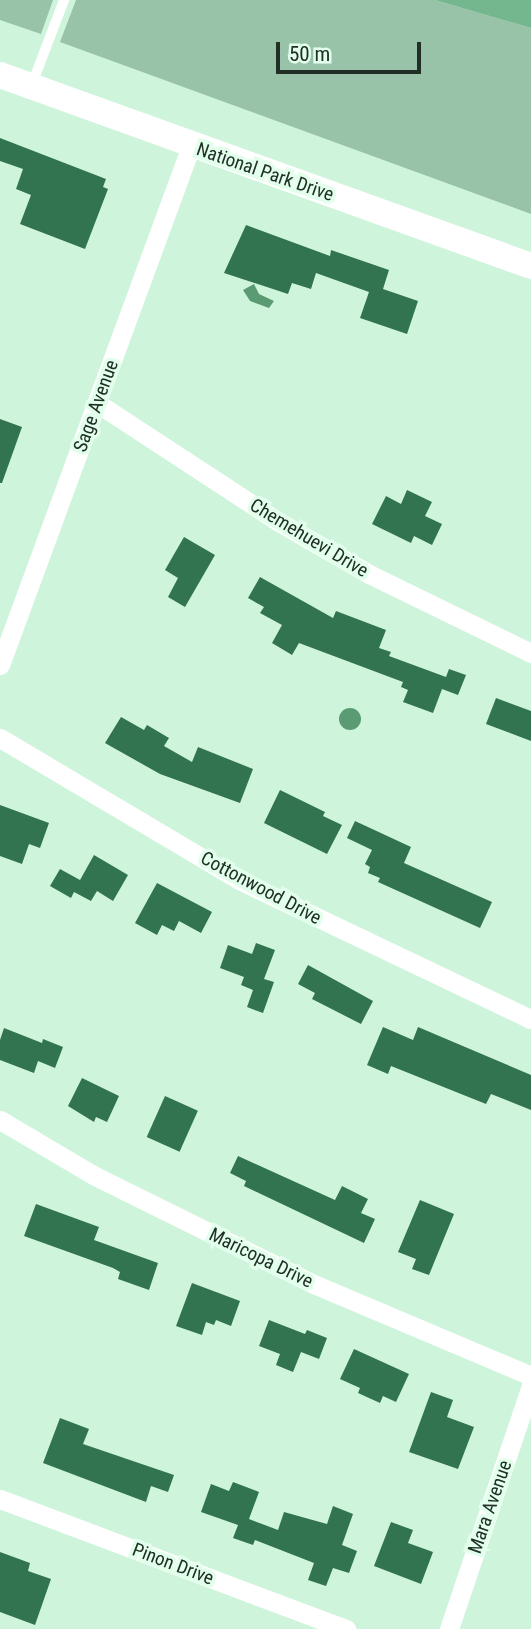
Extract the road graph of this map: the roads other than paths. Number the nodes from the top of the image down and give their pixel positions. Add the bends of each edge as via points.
1 (64, 0) edge
2 (0, 75) edge
3 (31, 87) junction
4 (191, 146) junction
5 (531, 266) edge
6 (97, 404) junction
7 (531, 653) edge
8 (0, 665) edge
9 (0, 738) edge
10 (531, 1019) edge
11 (0, 1120) edge
12 (531, 1376) edge
13 (531, 1385) edge
14 (0, 1499) edge
15 (346, 1629) edge
16 (449, 1629) edge

1 - 3 lane
2 - 3 street, National Park Drive
3 - 4 street, National Park Drive
4 - 5 street, National Park Drive
4 - 6 street, Sage Avenue
6 - 7 street, Chemehuevi Drive via 369,575
6 - 8 street, Sage Avenue
9 - 10 street, Cottonwood Drive via 239,880
11 - 12 street, Maricopa Drive via 95,1175 316,1285
13 - 16 street, Mara Avenue
14 - 15 street, Pinon Drive

